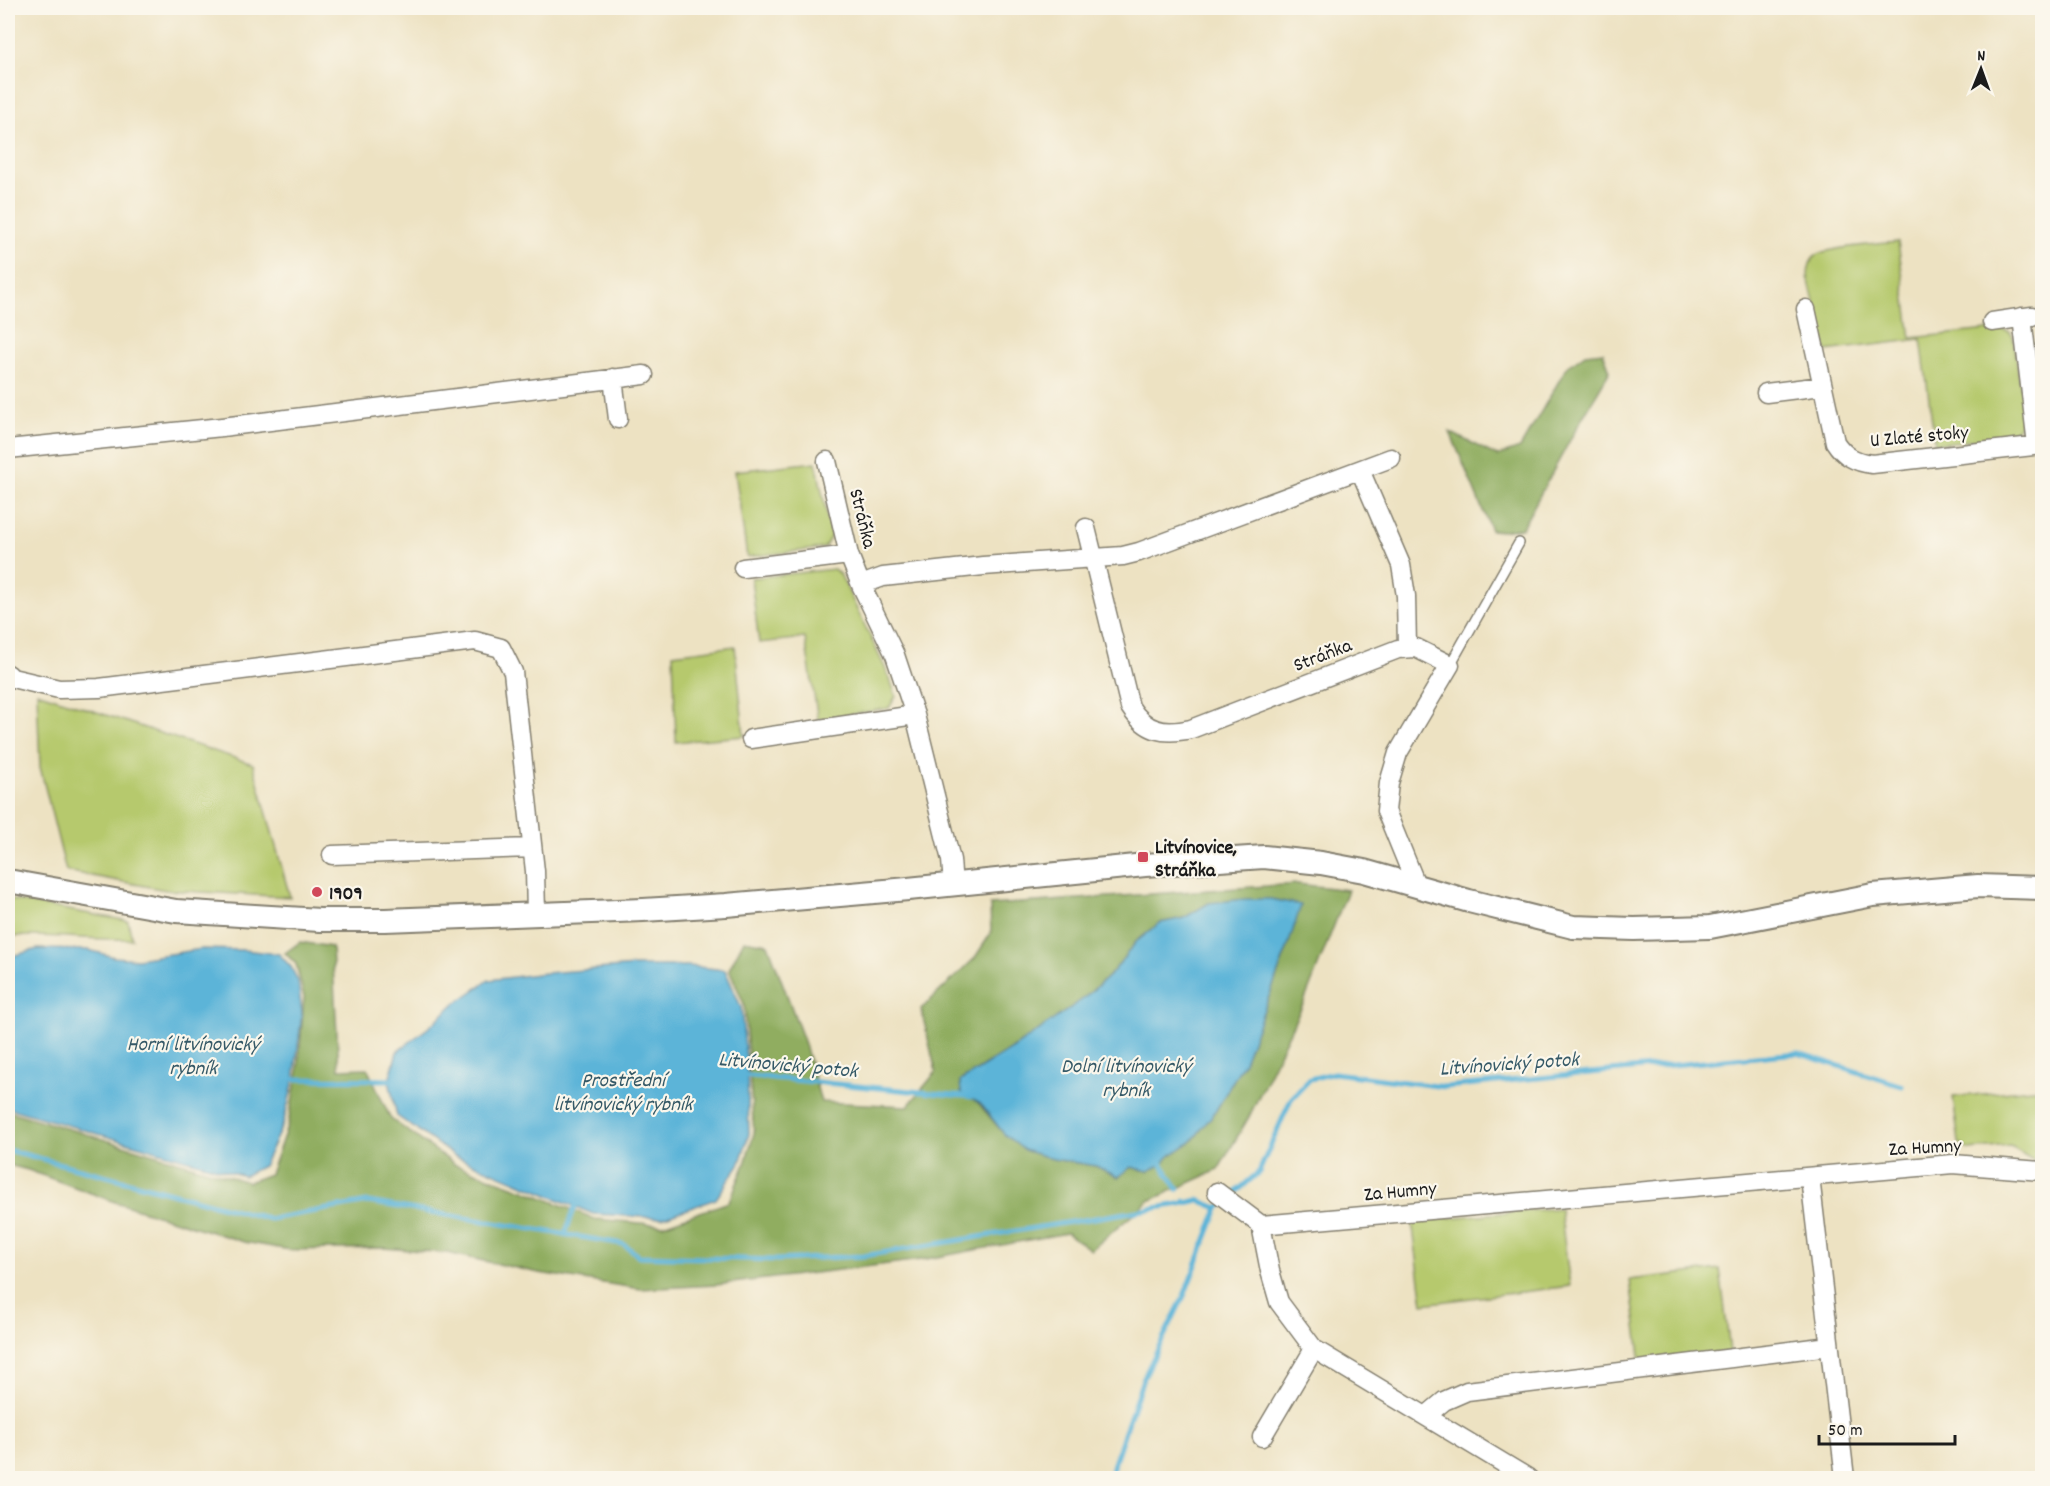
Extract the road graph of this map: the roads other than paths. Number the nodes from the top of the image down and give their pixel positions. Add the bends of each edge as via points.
1 (1806, 309) dead end
2 (2033, 316) edge
3 (1992, 322) dead end
4 (644, 375) dead end
5 (613, 378) junction
6 (1822, 386) junction
7 (1766, 393) dead end
8 (618, 418) dead end
9 (2040, 445) edge
10 (8, 449) edge
11 (1391, 458) dead end
12 (827, 460) dead end
13 (1360, 470) junction
14 (1086, 528) dead end
15 (1519, 543) dead end
16 (849, 555) junction
17 (1094, 559) junction
18 (743, 568) dead end
19 (861, 585) junction
20 (1407, 647) junction
21 (1450, 665) junction
22 (8, 674) edge
23 (915, 715) junction
24 (751, 739) dead end
25 (532, 848) junction
26 (332, 855) dead end
27 (8, 881) edge
28 (953, 885) junction
29 (1417, 887) junction
30 (2043, 888) edge
31 (536, 914) junction
32 (2043, 1171) edge
33 (1810, 1177) junction
34 (1216, 1192) dead end
35 (1261, 1225) junction
36 (1829, 1346) junction
37 (1314, 1349) junction
38 (1426, 1416) junction
39 (1262, 1437) dead end
40 (1528, 1479) edge
41 (1845, 1479) edge

1 - 6 street, U Zlaté stoky
2 - 3 street
2 - 9 street
4 - 5 street
5 - 8 street
5 - 10 street via 222,427
6 - 7 street
6 - 9 street, U Zlaté stoky via 1835,442 1848,457 1859,462 1872,464
11 - 13 street
12 - 16 street, Stráňka
13 - 17 street via 1139,552
13 - 20 street via 1403,572
14 - 17 street, Stráňka
15 - 21 lane
16 - 18 street
16 - 19 street, Stráňka
17 - 19 street via 983,566 883,578
17 - 20 street, Stráňka via 1130,707 1141,721 1159,731 1191,729
19 - 23 street, Stráňka via 895,655
20 - 21 street via 1425,651
21 - 29 street via 1398,753 1389,783 1386,811
22 - 25 street via 59,689 99,688 475,641 501,648 513,672
23 - 24 street
23 - 28 street, Stráňka via 951,860
25 - 26 street
25 - 31 street
27 - 31 street via 187,912 332,920
28 - 29 street via 1264,857 1364,871
28 - 31 street via 726,905
29 - 30 street via 1573,927 1634,930 1710,927 1873,895 1978,886
32 - 33 street, Za Humny via 1953,1164
33 - 35 street, Za Humny
33 - 36 street
34 - 35 street
35 - 37 street via 1279,1302
36 - 38 street via 1467,1390 1444,1401
36 - 41 street
37 - 38 street
37 - 39 street
38 - 40 street

